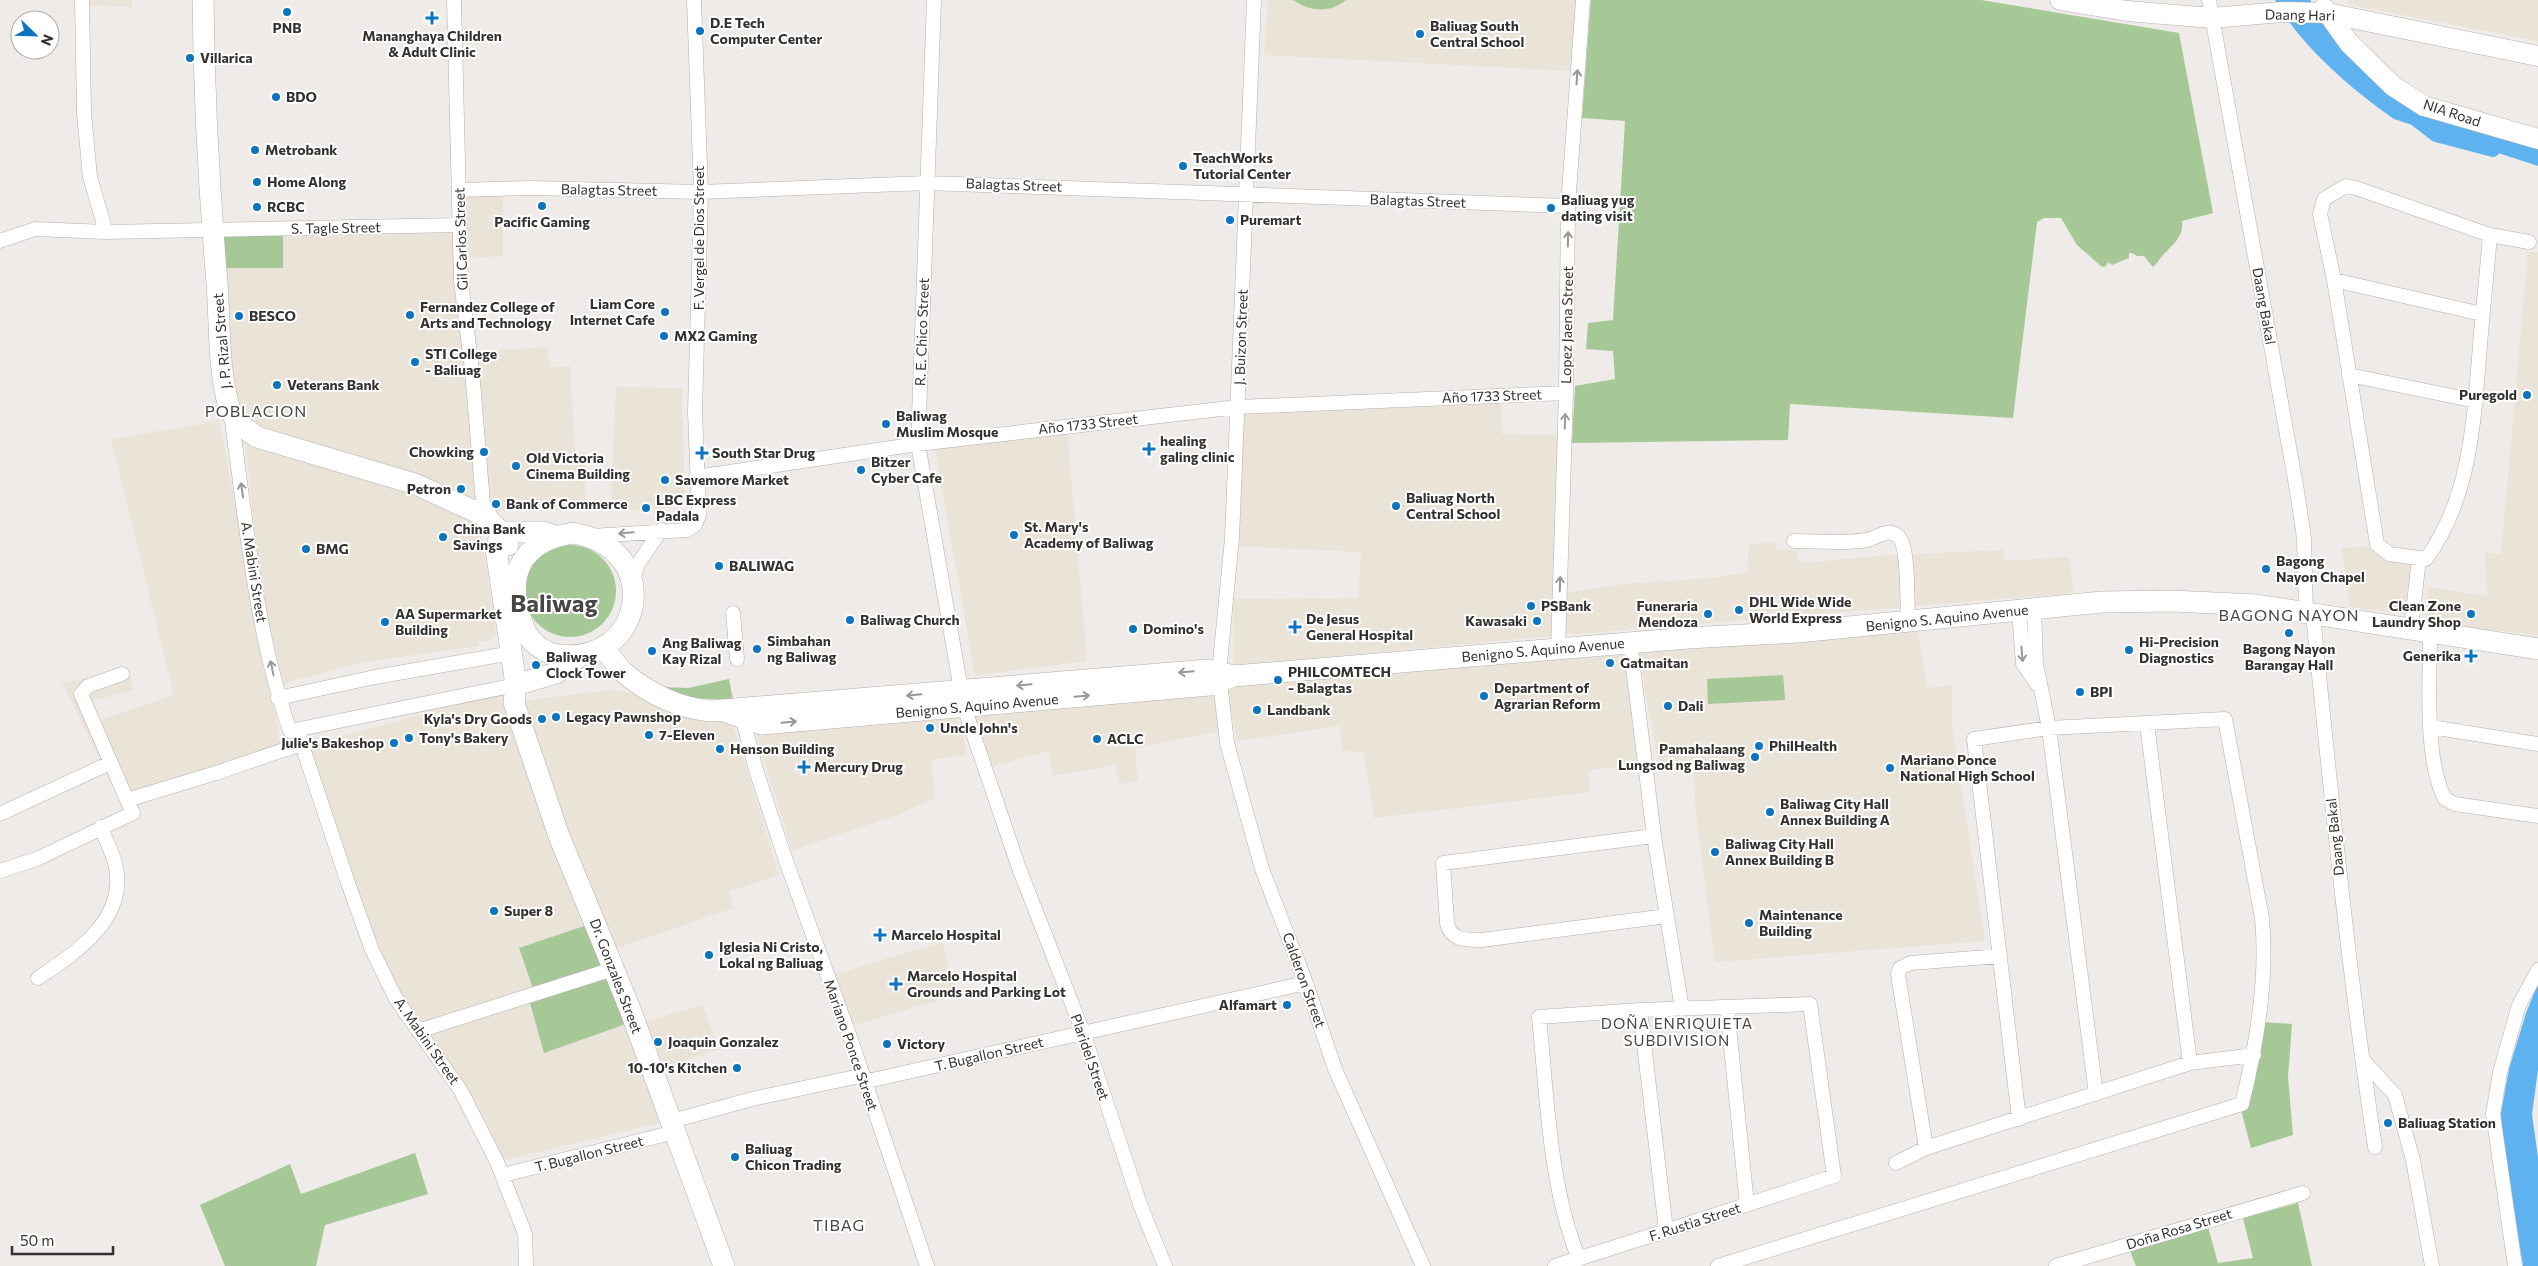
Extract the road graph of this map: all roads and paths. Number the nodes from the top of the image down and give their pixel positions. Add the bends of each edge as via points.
1 (82, 0) edge
2 (203, 0) edge
3 (454, 0) edge
4 (694, 0) edge
5 (934, 0) edge
6 (1254, 0) edge
7 (1583, 0) edge
8 (2060, 0) edge
9 (2318, 8) edge
10 (2211, 9) edge
11 (2538, 56) edge
12 (2538, 139) edge
13 (927, 183) junction
14 (459, 190) junction
15 (700, 192) junction
16 (1247, 193) junction
17 (1568, 206) junction
18 (460, 225) junction
19 (212, 231) junction
20 (106, 232) junction
21 (2490, 235) junction
22 (0, 241) edge
23 (2529, 242) dead end
24 (2334, 280) junction
25 (2482, 314) junction
26 (2349, 375) junction
27 (1566, 393) junction
28 (2476, 401) junction
29 (1238, 407) junction
30 (230, 409) junction
31 (918, 444) junction
32 (696, 477) junction
33 (661, 530) junction
34 (501, 532) junction
35 (555, 536) junction
36 (591, 536) junction
37 (1794, 541) dead end
38 (2419, 558) junction
39 (515, 582) junction
40 (632, 583) junction
41 (2026, 610) junction
42 (733, 613) dead end
43 (2310, 614) junction
44 (1908, 620) junction
45 (2420, 632) junction
46 (1630, 643) junction
47 (603, 648) junction
48 (2538, 649) edge
49 (1558, 650) junction
50 (512, 653) junction
51 (580, 656) junction
52 (737, 659) dead end
53 (122, 674) dead end
54 (1224, 677) junction
55 (516, 685) junction
56 (278, 698) junction
57 (963, 699) junction
58 (734, 712) junction
59 (2147, 724) junction
60 (2431, 727) junction
61 (2049, 728) junction
62 (293, 731) junction
63 (301, 744) junction
64 (2538, 744) edge
65 (110, 763) junction
66 (127, 800) junction
67 (0, 814) edge
68 (2538, 816) edge
69 (101, 827) junction
70 (1654, 836) junction
71 (1, 868) edge
72 (1667, 916) junction
73 (2000, 956) junction
74 (613, 969) junction
75 (2538, 970) edge
76 (38, 978) dead end
77 (1306, 983) junction
78 (1727, 1007) junction
79 (1682, 1009) junction
80 (1640, 1010) junction
81 (418, 1031) junction
82 (1083, 1032) junction
83 (2254, 1055) junction
84 (2362, 1059) junction
85 (2190, 1063) junction
86 (864, 1079) junction
87 (2096, 1094) junction
88 (2019, 1120) junction
89 (674, 1127) junction
90 (2376, 1147) dead end
91 (1926, 1148) junction
92 (1896, 1163) dead end
93 (504, 1175) junction
94 (2303, 1193) dead end
95 (1747, 1205) junction
96 (1666, 1230) junction
97 (1579, 1258) junction
98 (526, 1266) edge
99 (724, 1266) edge
100 (927, 1266) edge
101 (1165, 1266) edge
102 (1423, 1266) edge
103 (1555, 1266) edge
104 (1718, 1266) edge
105 (2056, 1266) edge
106 (2432, 1266) edge
107 (2515, 1266) edge

1 - 20 street via 84,113 90,177
2 - 19 main road, J. P. Rizal Street via 204,92
3 - 14 street, Gil Carlos Street
4 - 15 street, F. Vergel de Dios Street
5 - 13 street, R. E. Chico Street
6 - 16 street, J. Buizon Street
17 -> 7 street, Lopez Jaena Street
8 - 10 street, Daang Hari via 2127,11
9 - 10 street, Daang Hari via 2282,12
9 - 11 street, Daang Hari
9 - 12 street, NIA Road via 2393,86 2424,106
10 - 43 street, Daang Bakal via 2304,538
13 - 15 street, Balagtas Street
13 - 16 street, Balagtas Street
13 - 31 street, R. E. Chico Street
14 - 15 street, Balagtas Street via 530,188
14 - 18 street, Gil Carlos Street
15 - 32 street, F. Vergel de Dios Street
16 - 17 street, Balagtas Street
16 - 29 street, J. Buizon Street
27 -> 17 street, Lopez Jaena Street
18 - 19 street, S. Tagle Street
18 - 34 street, Gil Carlos Street via 461,281 483,503
19 - 20 street, S. Tagle Street
19 - 30 main road, J. P. Rizal Street via 223,377
20 - 22 street, S. Tagle Street via 36,229
21 - 23 street
21 - 24 street via 2346,186 2324,199 2320,214
21 - 25 street
24 - 25 street
24 - 26 street
25 - 28 street
26 - 28 street
26 - 38 street via 2377,544 2389,554
27 - 29 street, Año 1733 Street
49 -> 27 street, Lopez Jaena Street
28 - 38 street via 2465,473 2450,522 2426,559
29 - 31 street, Año 1733 Street
29 - 54 street, J. Buizon Street
30 - 34 main road, J. P. Rizal Street via 246,430 257,437 415,484 483,516
56 -> 30 street, A. Mabini Street via 259,607
31 - 32 street, Año 1733 Street
31 - 57 street, R. E. Chico Street
32 - 33 street via 699,515 695,525 687,530
33 -> 36 street
33 - 40 street via 638,564
34 - 35 main road via 543,532
34 - 39 main road via 509,547
34 - 50 main road, Dr. Gonzales Street via 496,549
35 - 36 main road via 573,533
35 - 39 main road via 540,543 526,556 516,572
36 - 40 main road via 616,552
37 - 44 street via 1850,542 1870,540 1893,532 1900,538 1904,552
38 - 45 street
39 - 51 main road via 520,620 529,638 553,654
40 - 47 main road via 633,602 626,624
41 - 43 main road, Benigno S. Aquino Avenue via 2102,602 2172,601 2256,605
41 - 44 main road, Benigno S. Aquino Avenue
41 - 61 street
42 - 52 street
43 - 45 main road, Benigno S. Aquino Avenue
43 - 84 street, Daang Bakal
44 - 46 main road, Benigno S. Aquino Avenue via 1798,632
45 - 48 main road, Benigno S. Aquino Avenue
45 - 60 street
46 - 49 main road, Benigno S. Aquino Avenue
46 - 70 street
47 - 51 main road
47 - 58 main road, Benigno S. Aquino Avenue via 623,672 664,700 694,710
49 - 54 main road, Benigno S. Aquino Avenue
50 - 55 main road, Dr. Gonzales Street
50 - 56 street
51 - 55 main road via 556,673
53 - 65 street via 88,686 81,694
54 - 57 main road, Benigno S. Aquino Avenue via 1208,670
54 - 77 street, Calderon Street via 1227,742 1262,869
55 - 62 street
55 - 74 main road, Dr. Gonzales Street via 514,703 535,770
56 - 62 street, A. Mabini Street
57 - 58 main road, Benigno S. Aquino Avenue
57 - 82 street, Plaridel Street via 1019,868
58 - 86 street, Mariano Ponce Street
59 - 61 street
59 - 83 street via 2225,719 2265,945
59 - 85 street
60 - 64 street
60 - 68 street via 2436,777 2445,799 2455,804
61 - 73 street via 1974,739
61 - 87 street
62 - 63 street, A. Mabini Street
63 - 66 street
63 - 81 street, A. Mabini Street via 372,950 396,999
65 - 66 street
65 - 67 street
66 - 69 street via 133,813
69 - 71 street via 39,858
69 - 76 street via 115,863 118,890 107,917 103,926 80,950
70 - 72 street
70 - 72 street via 1444,863 1447,923 1453,937 1482,940
72 - 79 street
73 - 88 street
73 - 91 street via 1910,963 1900,968 1899,981
74 - 81 street
74 - 89 main road, Dr. Gonzales Street
75 - 107 street via 2519,1005 2500,1072 2493,1114
77 - 82 street, T. Bugallon Street
77 - 102 street, Calderon Street via 1335,1069
78 - 79 street
78 - 95 street
78 - 95 street, F. Rustia Street via 1810,1004 1834,1176
79 - 80 street
80 - 96 street
80 - 97 street via 1538,1017 1552,1144 1565,1223
81 - 93 street, A. Mabini Street via 461,1091
82 - 86 street, T. Bugallon Street via 872,1080
82 - 101 street, Plaridel Street via 1141,1207
83 - 85 street
83 - 104 street via 2242,1104
84 - 90 street, Daang Bakal
84 - 106 street via 2395,1095 2413,1160
85 - 87 street
86 - 89 street, T. Bugallon Street via 855,1077 752,1098
86 - 100 street, Mariano Ponce Street
87 - 88 street
88 - 91 street
89 - 93 street, T. Bugallon Street
89 - 99 main road, Dr. Gonzales Street
91 - 92 street
93 - 98 street, A. Mabini Street via 525,1234
94 - 105 street, Doña Rosa Street
95 - 96 street, F. Rustia Street
96 - 97 street, F. Rustia Street
97 - 103 street, F. Rustia Street

